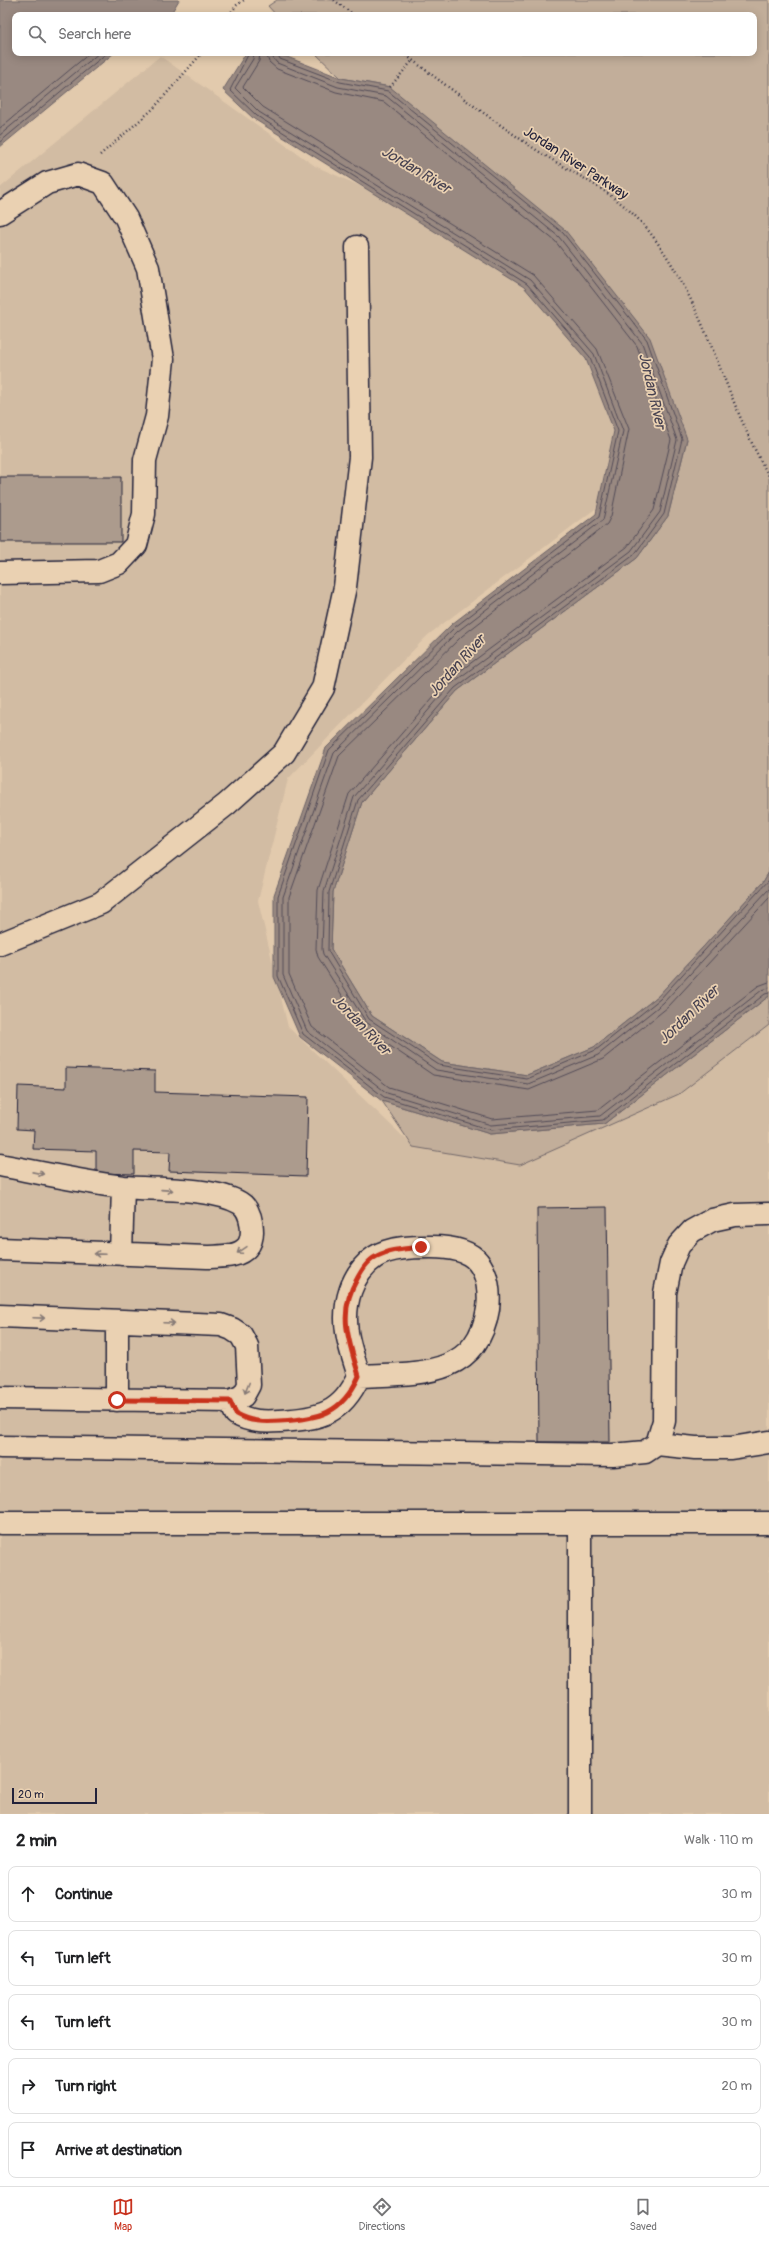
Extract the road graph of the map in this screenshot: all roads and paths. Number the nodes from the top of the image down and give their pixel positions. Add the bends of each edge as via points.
1 (244, 0) edge
2 (334, 0) edge
3 (231, 12) edge
4 (350, 12) edge
5 (199, 56) edge
6 (407, 56) edge
7 (412, 60) junction
8 (390, 88) dead end
9 (78, 174) junction
10 (0, 213) edge
11 (357, 247) dead end
12 (769, 476) edge
13 (0, 573) edge
14 (0, 944) edge
15 (0, 1165) edge
16 (122, 1186) junction
17 (769, 1214) edge
18 (0, 1249) edge
19 (121, 1254) junction
20 (0, 1316) edge
21 (117, 1321) junction
22 (359, 1376) junction
23 (0, 1398) edge
24 (117, 1400) junction
25 (230, 1401) junction
26 (769, 1442) edge
27 (657, 1444) junction
28 (0, 1447) edge
29 (769, 1523) edge
30 (0, 1524) edge
31 (580, 1524) junction
32 (580, 1814) edge

1 - 3 path
2 - 4 path
5 - 9 path via 153,109
6 - 7 path, Jordan River Parkway
7 - 8 path
7 - 12 path, Jordan River Parkway via 540,151 623,202 657,241 682,282 736,412
9 - 10 lane via 46,183
9 - 13 lane via 103,184 126,218 148,268 163,360 157,416 145,460 144,514 136,545 119,563 99,571
11 - 14 lane via 360,456 345,587 323,688 284,753 227,804 101,904
15 -> 16 lane
16 - 19 lane
16 -> 19 lane via 205,1193 230,1198 242,1204 249,1215 252,1234 247,1247 235,1255 207,1257
17 - 27 lane via 735,1215 712,1220 692,1231 680,1245 671,1263 665,1293 664,1421
19 -> 18 lane
20 -> 21 lane
21 - 24 lane
21 -> 25 lane via 221,1325 241,1335 247,1346 249,1385 243,1396
22 - 22 lane via 406,1374 444,1368 464,1357 477,1342 486,1322 486,1275 478,1262 464,1252 444,1247 421,1247 393,1250 376,1256 363,1268 351,1289 345,1309 347,1333
22 - 25 lane via 352,1390 338,1406 326,1414 308,1420 254,1421 236,1414
23 - 24 lane
24 - 25 lane
26 - 27 lane via 731,1448
27 - 28 lane via 645,1452 613,1455
29 - 31 lane
30 - 31 lane
31 - 32 lane

